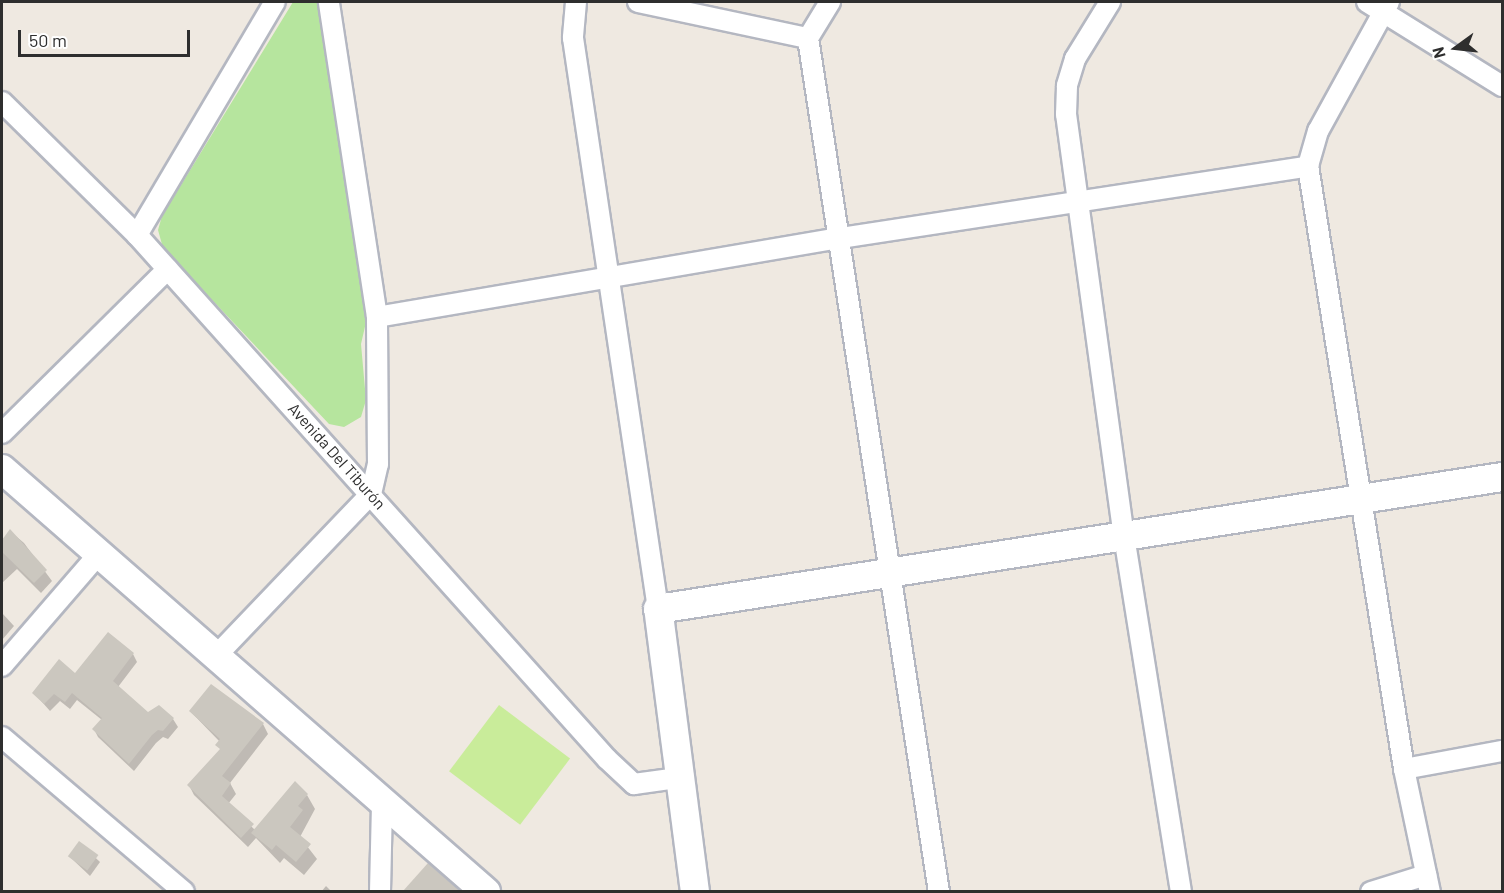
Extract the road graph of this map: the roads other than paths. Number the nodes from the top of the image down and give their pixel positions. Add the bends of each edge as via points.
1 (275, 2) edge
2 (329, 2) edge
3 (576, 2) edge
4 (638, 2) edge
5 (830, 2) edge
6 (1110, 2) edge
7 (1380, 5) edge
8 (808, 38) junction
9 (1503, 86) edge
10 (2, 102) edge
11 (1308, 166) junction
12 (1079, 203) junction
13 (137, 235) junction
14 (840, 238) junction
15 (168, 269) junction
16 (609, 278) junction
17 (377, 317) junction
18 (2, 433) edge
19 (2, 469) edge
20 (1503, 477) edge
21 (371, 494) junction
22 (1361, 497) junction
23 (1124, 536) junction
24 (96, 556) junction
25 (890, 573) junction
26 (658, 609) junction
27 (215, 657) junction
28 (2, 666) edge
29 (2, 737) edge
30 (1503, 751) edge
31 (1404, 770) junction
32 (677, 778) junction
33 (382, 803) junction
34 (1428, 884) edge
35 (163, 885) edge
36 (184, 891) edge
37 (380, 891) edge
38 (486, 891) edge
39 (695, 891) edge
40 (939, 891) edge
41 (1181, 891) edge
42 (1371, 891) edge

1 - 13 street
2 - 17 street
3 - 16 street via 573,38
4 - 8 street
5 - 8 street
6 - 12 street via 1075,59 1067,87 1066,114
7 - 9 street
7 - 11 street via 1318,131
8 - 14 street
10 - 13 street, Avenida Del Tiburón
11 - 12 street
11 - 22 street
12 - 14 street
12 - 23 street
13 - 15 street, Avenida Del Tiburón
14 - 16 street
14 - 25 street
15 - 18 street
15 - 21 street, Avenida Del Tiburón
16 - 17 street
16 - 26 street
17 - 21 street via 378,464
19 - 24 street
20 - 22 street
21 - 27 street
21 - 32 street, Avenida Del Tiburón via 607,759 634,784
22 - 23 street
22 - 31 street
23 - 25 street
23 - 41 street
24 - 27 street
24 - 28 street
25 - 26 street
25 - 40 street
26 - 32 street
27 - 33 street
29 - 35 street
30 - 31 street
31 - 34 street
32 - 39 street
33 - 37 street
33 - 38 street
34 - 42 street
35 - 36 street

